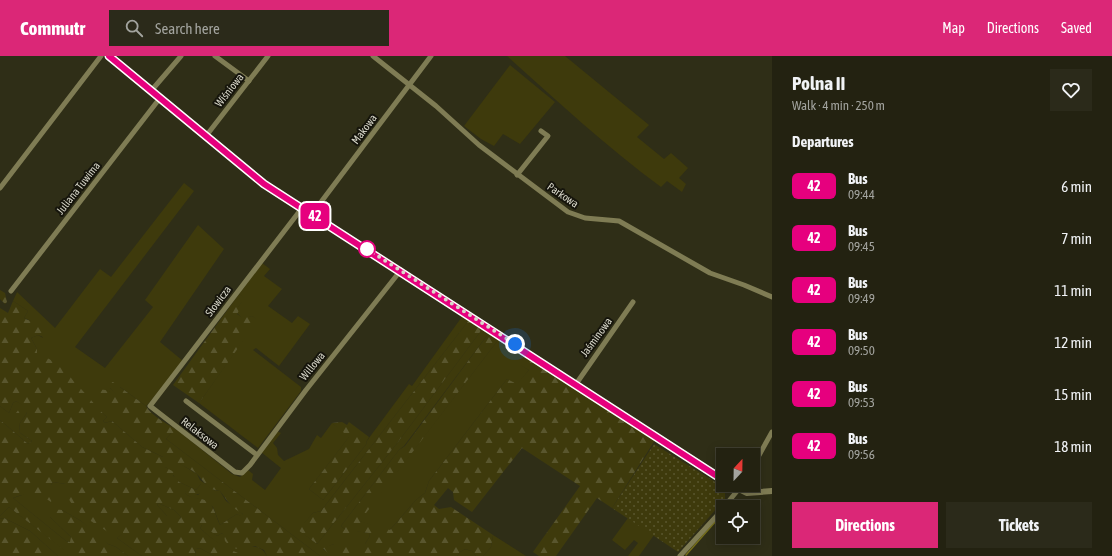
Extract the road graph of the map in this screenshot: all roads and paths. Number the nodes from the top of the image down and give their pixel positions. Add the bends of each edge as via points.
1 (101, 56) edge
2 (109, 56) edge
3 (181, 56) edge
4 (215, 56) edge
5 (268, 56) edge
6 (373, 56) edge
7 (431, 56) edge
8 (249, 81) junction
9 (409, 85) junction
10 (151, 90) junction
11 (160, 98) junction
12 (541, 130) dead end
13 (206, 136) junction
14 (517, 175) junction
15 (1, 186) edge
16 (302, 208) junction
17 (312, 214) junction
18 (401, 270) junction
19 (11, 290) dead end
20 (772, 297) edge
21 (633, 302) dead end
22 (576, 384) junction
23 (186, 401) dead end
24 (150, 406) joint
25 (772, 432) edge
26 (760, 453) edge
27 (257, 455) junction
28 (239, 473) joint
29 (716, 475) edge
30 (772, 491) edge
31 (737, 492) edge
32 (750, 492) edge
33 (730, 500) edge
34 (716, 517) edge
35 (680, 556) edge

1 - 15 street
2 - 10 street
3 - 10 street
4 - 8 street
5 - 8 street, Wiśniowa
6 - 9 street, Parkowa
7 - 9 street, Makowa
8 - 13 street, Wiśniowa
9 - 14 street, Parkowa
9 - 17 street, Makowa
10 - 11 street
11 - 13 street
11 - 19 street, Juliana Tuwima
12 - 14 street via 548,136
13 - 16 street via 254,176
14 - 20 street, Parkowa via 574,215 619,221 710,273
16 - 17 street
16 - 24 street, Słowicza
17 - 18 street
18 - 22 street
18 - 27 street, Willowa
21 - 22 street, Jaśminowa
22 - 29 street
23 - 27 street
24 - 28 street, Relaksowa
25 - 26 street
27 - 28 street, Willowa via 246,469
30 - 32 street
31 - 33 street
34 - 35 street

